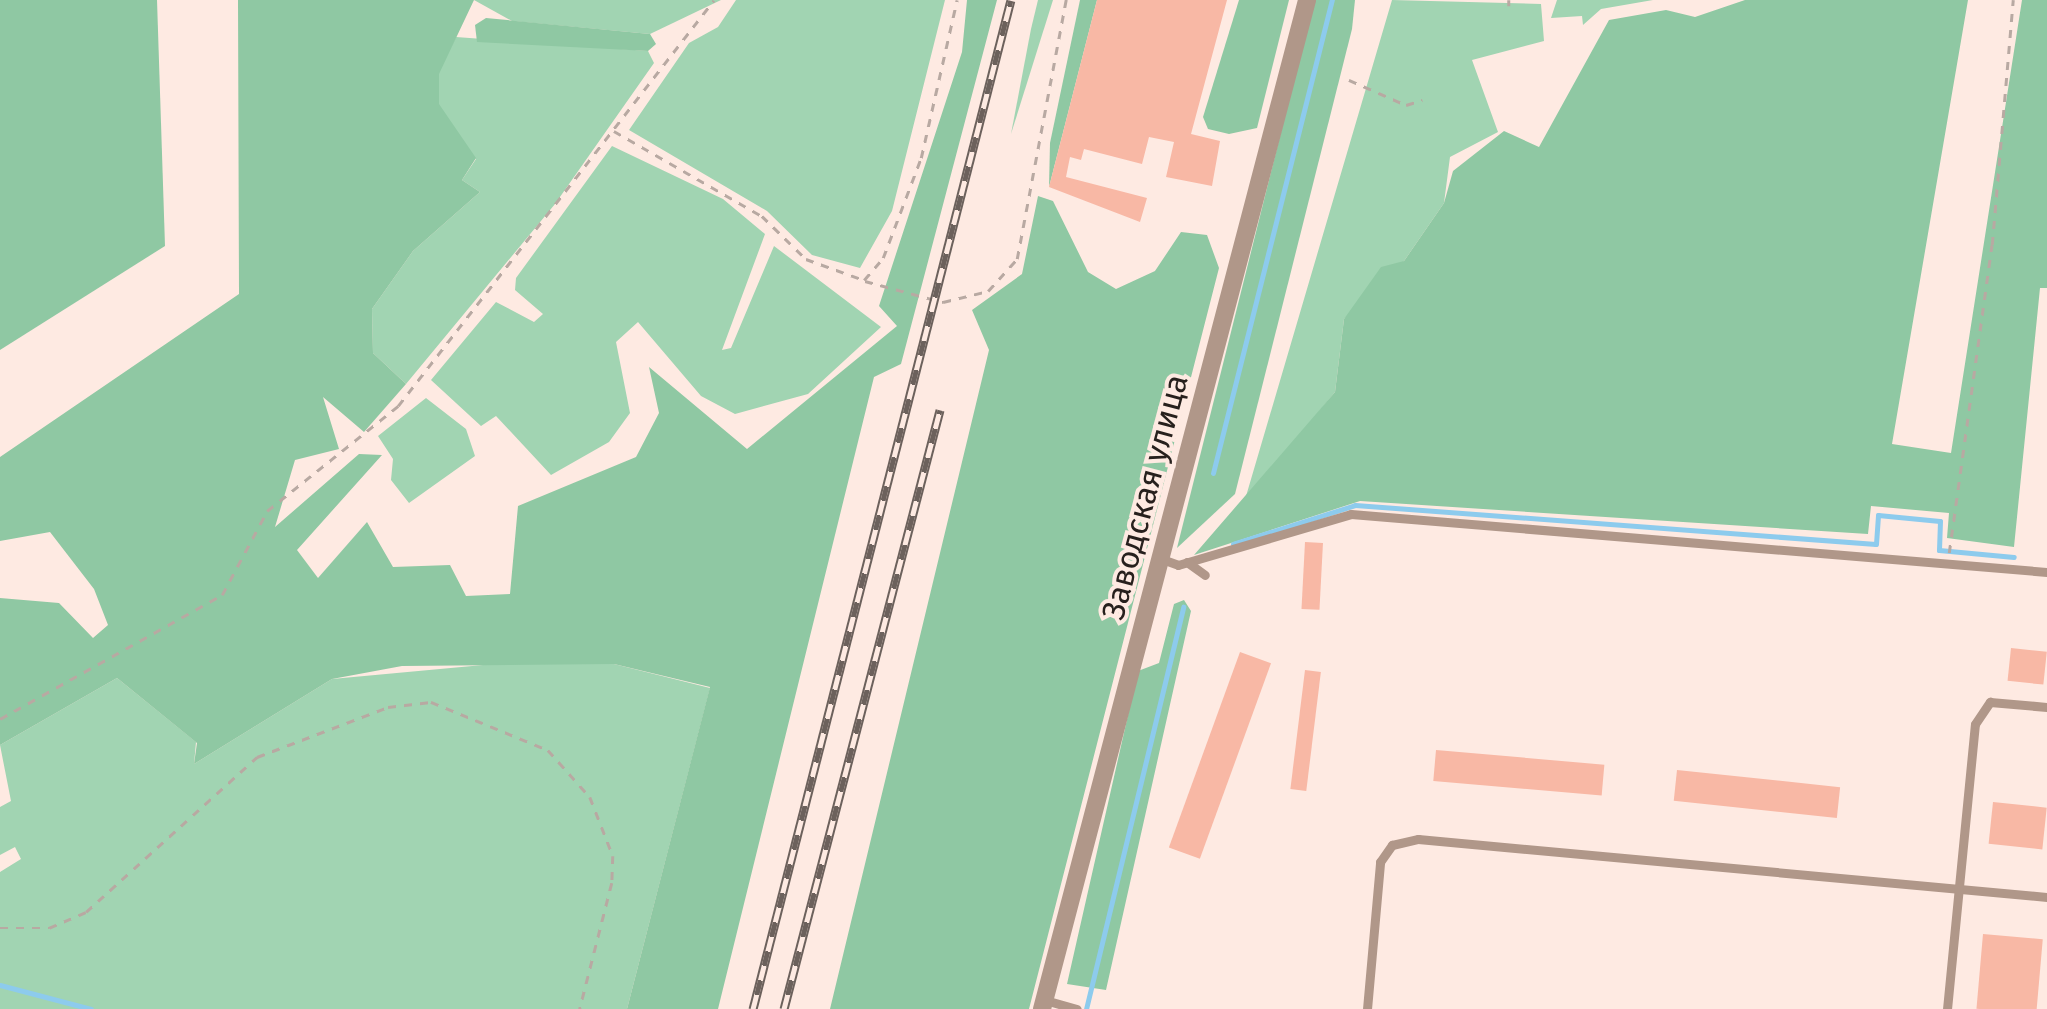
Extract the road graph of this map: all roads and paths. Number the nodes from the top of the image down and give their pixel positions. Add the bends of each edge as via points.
1 (956, 0) edge
2 (1066, 0) edge
3 (1307, 0) edge
4 (1509, 0) edge
5 (2012, 0) edge
6 (713, 2) edge
7 (1509, 6) dead end
8 (1349, 80) dead end
9 (1422, 100) dead end
10 (614, 131) junction
11 (864, 280) junction
12 (1160, 558) junction
13 (1187, 562) junction
14 (1950, 564) junction
15 (2047, 572) edge
16 (1205, 575) dead end
17 (2047, 707) edge
18 (0, 719) edge
19 (1959, 890) junction
20 (2047, 897) edge
21 (0, 928) edge
22 (1044, 1005) edge
23 (580, 1009) edge
24 (1077, 1009) edge
25 (1367, 1009) edge
26 (1947, 1009) edge

1 - 11 path via 921,158 884,258
2 - 11 path via 1018,259 988,291 942,302
3 - 12 street, Заводская улица
4 - 7 path
5 - 14 path via 1992,245
6 - 10 path
8 - 9 path via 1406,105
10 - 11 path via 762,216 806,259
10 - 18 path via 398,406 267,511 236,578
12 - 13 lane
12 - 22 street, Заводская улица
13 - 14 lane via 1351,514
13 - 16 lane
14 - 15 lane
17 - 19 lane via 1990,702 1975,724
19 - 20 lane
19 - 25 lane via 1418,839 1392,846 1380,862
19 - 26 lane
21 - 23 path via 49,928 86,912 257,756 388,707 431,702 548,750 590,797 612,870
22 - 24 lane

